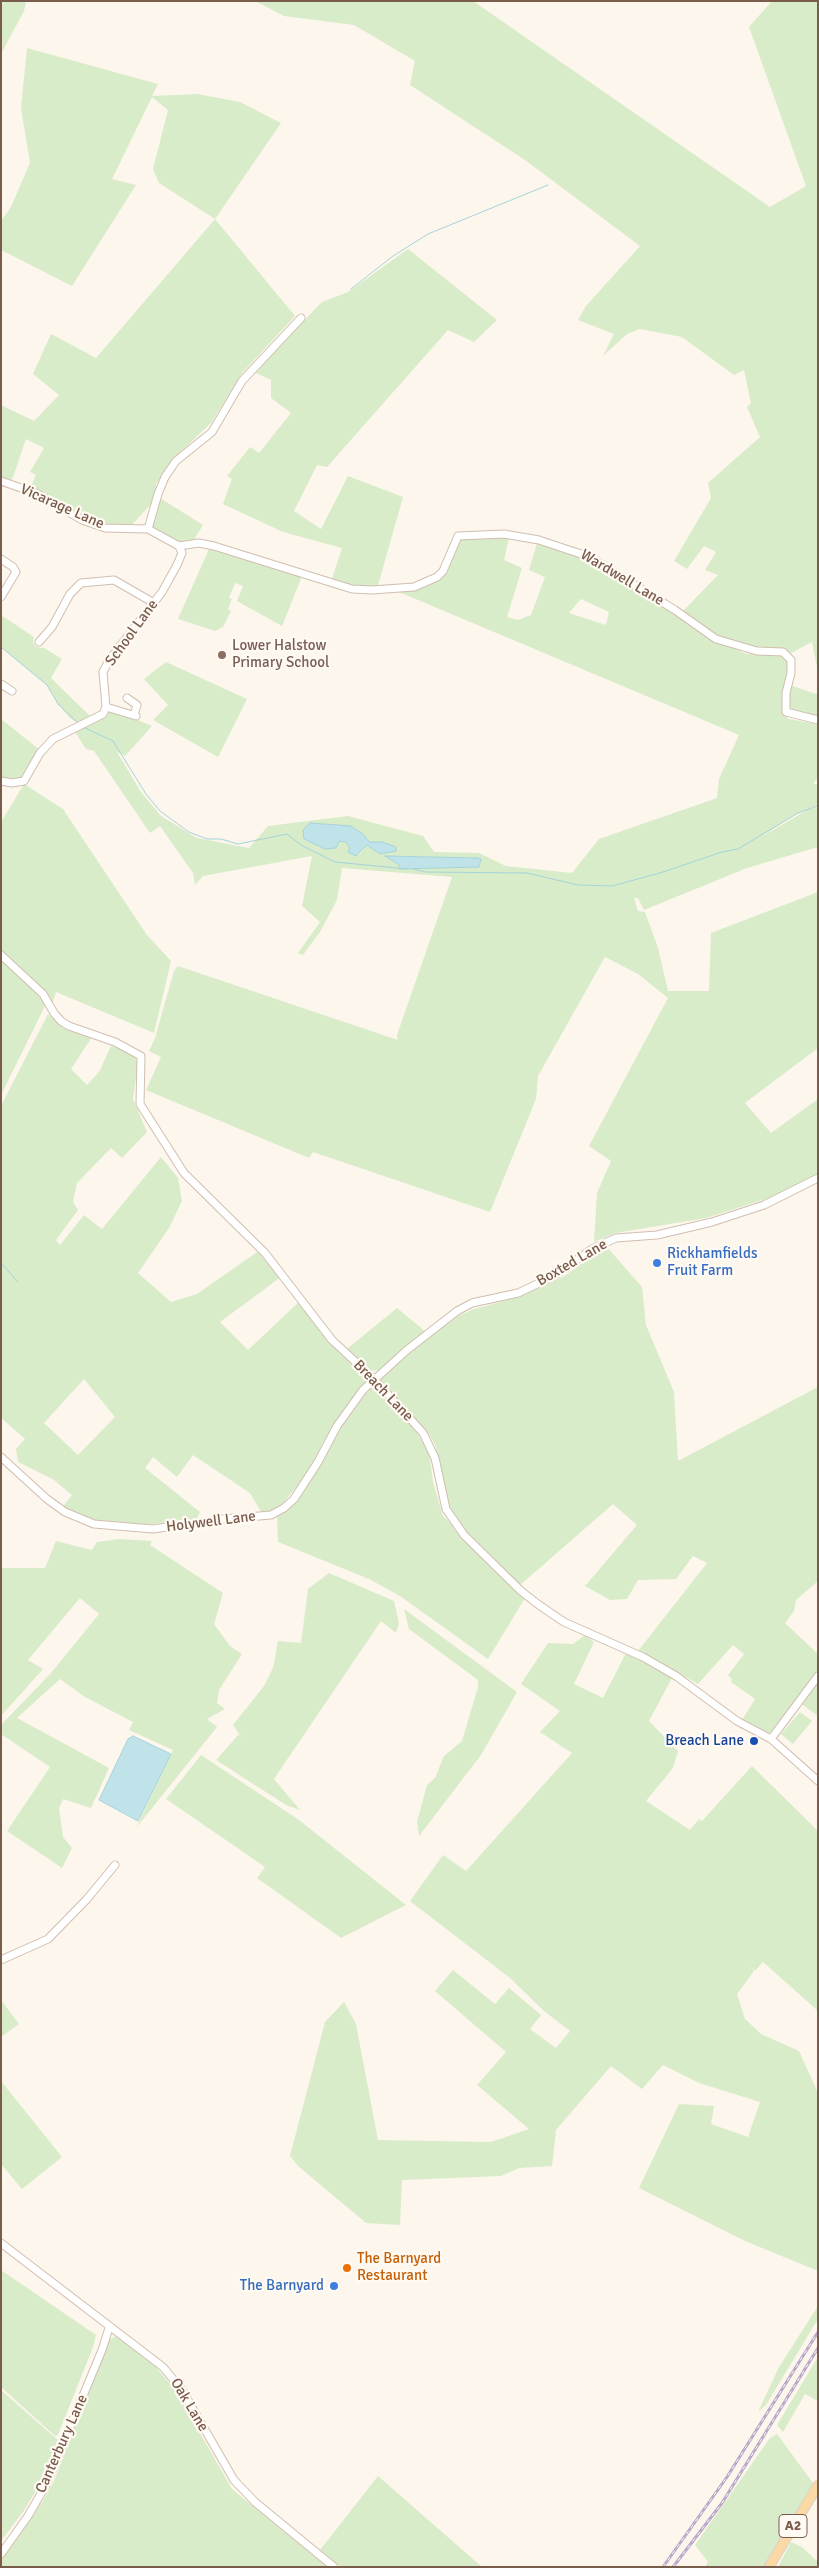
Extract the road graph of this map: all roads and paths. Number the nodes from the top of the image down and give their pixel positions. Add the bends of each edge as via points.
1 (301, 318) dead end
2 (1, 481) edge
3 (149, 526) junction
4 (179, 546) junction
5 (1, 560) edge
6 (1, 597) edge
7 (154, 603) junction
8 (39, 642) dead end
9 (1, 684) edge
10 (12, 691) dead end
11 (127, 698) dead end
12 (106, 707) junction
13 (818, 720) edge
14 (1, 781) edge
15 (1, 955) edge
16 (818, 1178) edge
17 (374, 1379) junction
18 (1, 1457) edge
19 (818, 1676) edge
20 (771, 1739) junction
21 (818, 1781) edge
22 (115, 1865) dead end
23 (1, 1960) edge
24 (1, 2243) edge
25 (109, 2328) junction
26 (818, 2485) edge
27 (1, 2554) edge
28 (334, 2567) edge
29 (769, 2567) edge

1 - 3 street via 242,381 212,432 176,462 165,477
2 - 3 street, Vicarage Lane via 38,494 82,520 105,528
3 - 4 street, Vicarage Lane
4 - 7 street, School Lane via 182,553 177,566
4 - 13 street, Wardwell Lane via 199,543 214,546 352,589 372,590 414,587 437,577 444,571 458,536 504,534 534,538 590,557 716,639 757,651 783,652 791,660 792,673 786,693 786,712
5 - 6 street via 16,572
7 - 8 street via 114,580 81,583 70,594 52,628
7 - 12 street, School Lane via 110,659 104,672
9 - 10 street
11 - 12 street via 138,705 135,715
12 - 14 street via 103,714 53,738 24,781
15 - 17 street, Breach Lane via 43,994 61,1021 141,1056 140,1104 184,1173 265,1253 332,1340
16 - 17 street, Boxted Lane via 764,1205 712,1222 605,1242 554,1276 518,1293 472,1304 458,1311
17 - 18 street, Holywell Lane via 337,1426 294,1499 271,1515 153,1529 94,1524 64,1512
17 - 20 street, Breach Lane via 431,1445 442,1498 452,1521 521,1591 564,1622 658,1665 712,1700 737,1721
19 - 20 street
20 - 21 street, Breach Lane
22 - 23 street via 48,1939
24 - 25 street, Oak Lane
25 - 27 street, Canterbury Lane via 46,2485
25 - 28 street, Oak Lane via 169,2372 226,2469 244,2492
26 - 29 main road, A2

